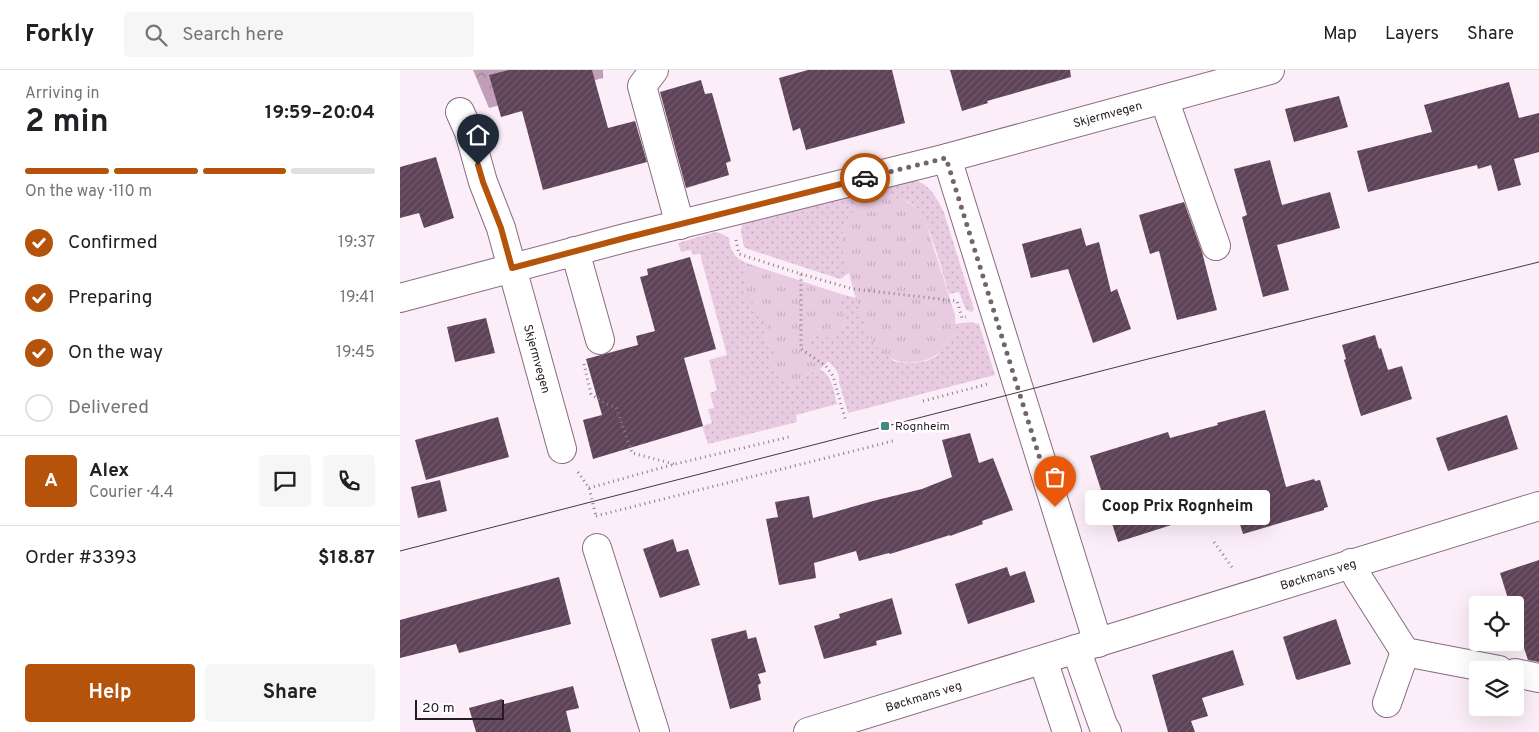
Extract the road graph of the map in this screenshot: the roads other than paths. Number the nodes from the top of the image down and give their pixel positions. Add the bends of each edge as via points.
1 (654, 70) edge
2 (1270, 70) edge
3 (1194, 80) edge
4 (1164, 99) junction
5 (460, 112) dead end
6 (946, 158) junction
7 (680, 225) junction
8 (1216, 246) dead end
9 (575, 251) junction
10 (512, 268) junction
11 (400, 298) edge
12 (600, 340) road end
13 (562, 449) road end
14 (1539, 506) edge
15 (597, 548) road end
16 (1350, 563) junction
17 (1087, 646) junction
18 (1405, 652) junction
19 (1043, 660) junction
20 (1469, 664) edge
21 (1524, 675) edge
22 (1539, 678) edge
23 (1387, 703) dead end
24 (655, 732) edge
25 (808, 732) edge
26 (1067, 732) edge
27 (1107, 732) edge

1 - 7 street via 642,86
2 - 3 street, Skjermvegen
3 - 4 street, Skjermvegen
4 - 6 street, Skjermvegen
4 - 8 street
5 - 10 street, Skjermvegen
6 - 7 street, Skjermvegen
6 - 17 street via 1017,384
7 - 9 street, Skjermvegen
9 - 10 street, Skjermvegen
9 - 12 street
10 - 11 street, Skjermvegen
10 - 13 street, Skjermvegen
14 - 16 street, Bøckmans veg
15 - 24 street
16 - 17 street, Bøckmans veg
16 - 18 street
17 - 19 street, Bøckmans veg
17 - 27 street via 1102,725
18 - 20 street
18 - 23 street
19 - 25 street, Bøckmans veg
19 - 26 street
21 - 22 street

